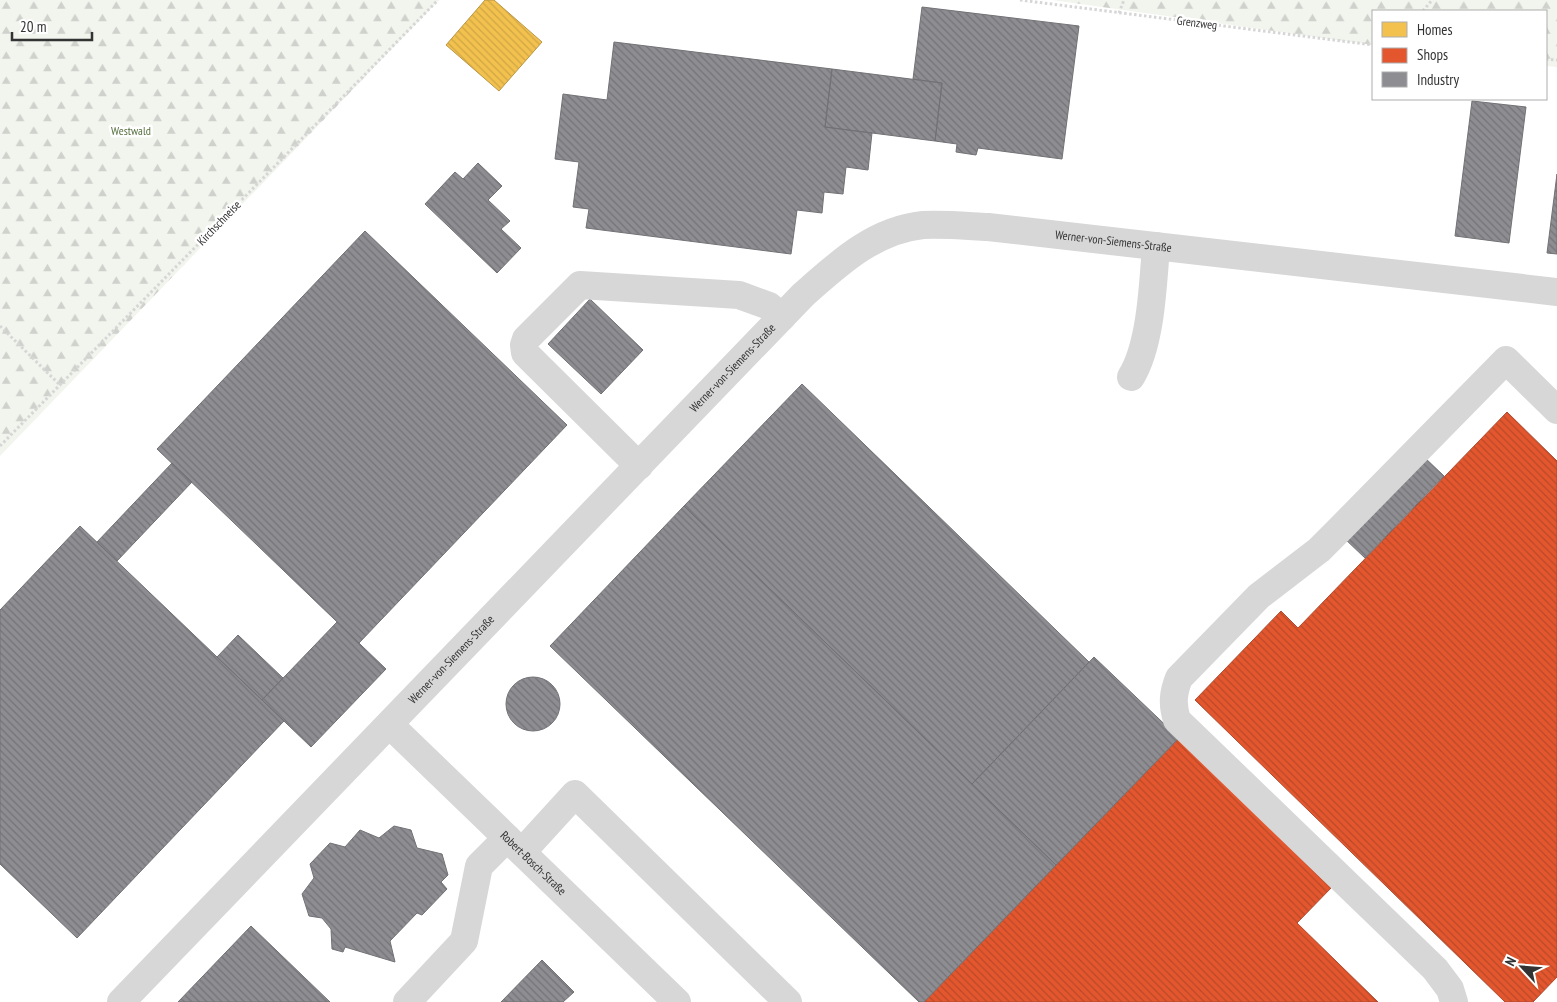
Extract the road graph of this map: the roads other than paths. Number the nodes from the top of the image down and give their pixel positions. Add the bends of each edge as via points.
1 (1156, 246) junction
2 (1557, 292) edge
3 (782, 317) junction
4 (1131, 377) dead end
5 (1557, 410) edge
6 (639, 466) junction
7 (390, 725) junction
8 (515, 845) junction
9 (121, 1002) edge
10 (406, 1002) edge
11 (677, 1002) edge
12 (788, 1002) edge
13 (1454, 1002) edge

1 - 2 street, Werner-von-Siemens-Straße
1 - 3 street, Werner-von-Siemens-Straße via 988,227 922,226 877,238 850,254
1 - 4 street via 1144,348
3 - 6 street, Werner-von-Siemens-Straße
3 - 6 street via 769,306 739,295 580,285 526,339 525,353
5 - 13 street via 1506,360 1319,550 1259,596 1179,678 1174,691 1173,707 1177,720 1435,969 1450,989
6 - 7 street, Werner-von-Siemens-Straße
7 - 8 street, Robert-Bosch-Straße
7 - 9 street, Werner-von-Siemens-Straße
8 - 10 street via 479,866 464,941
8 - 11 street, Robert-Bosch-Straße
8 - 12 street via 575,794

